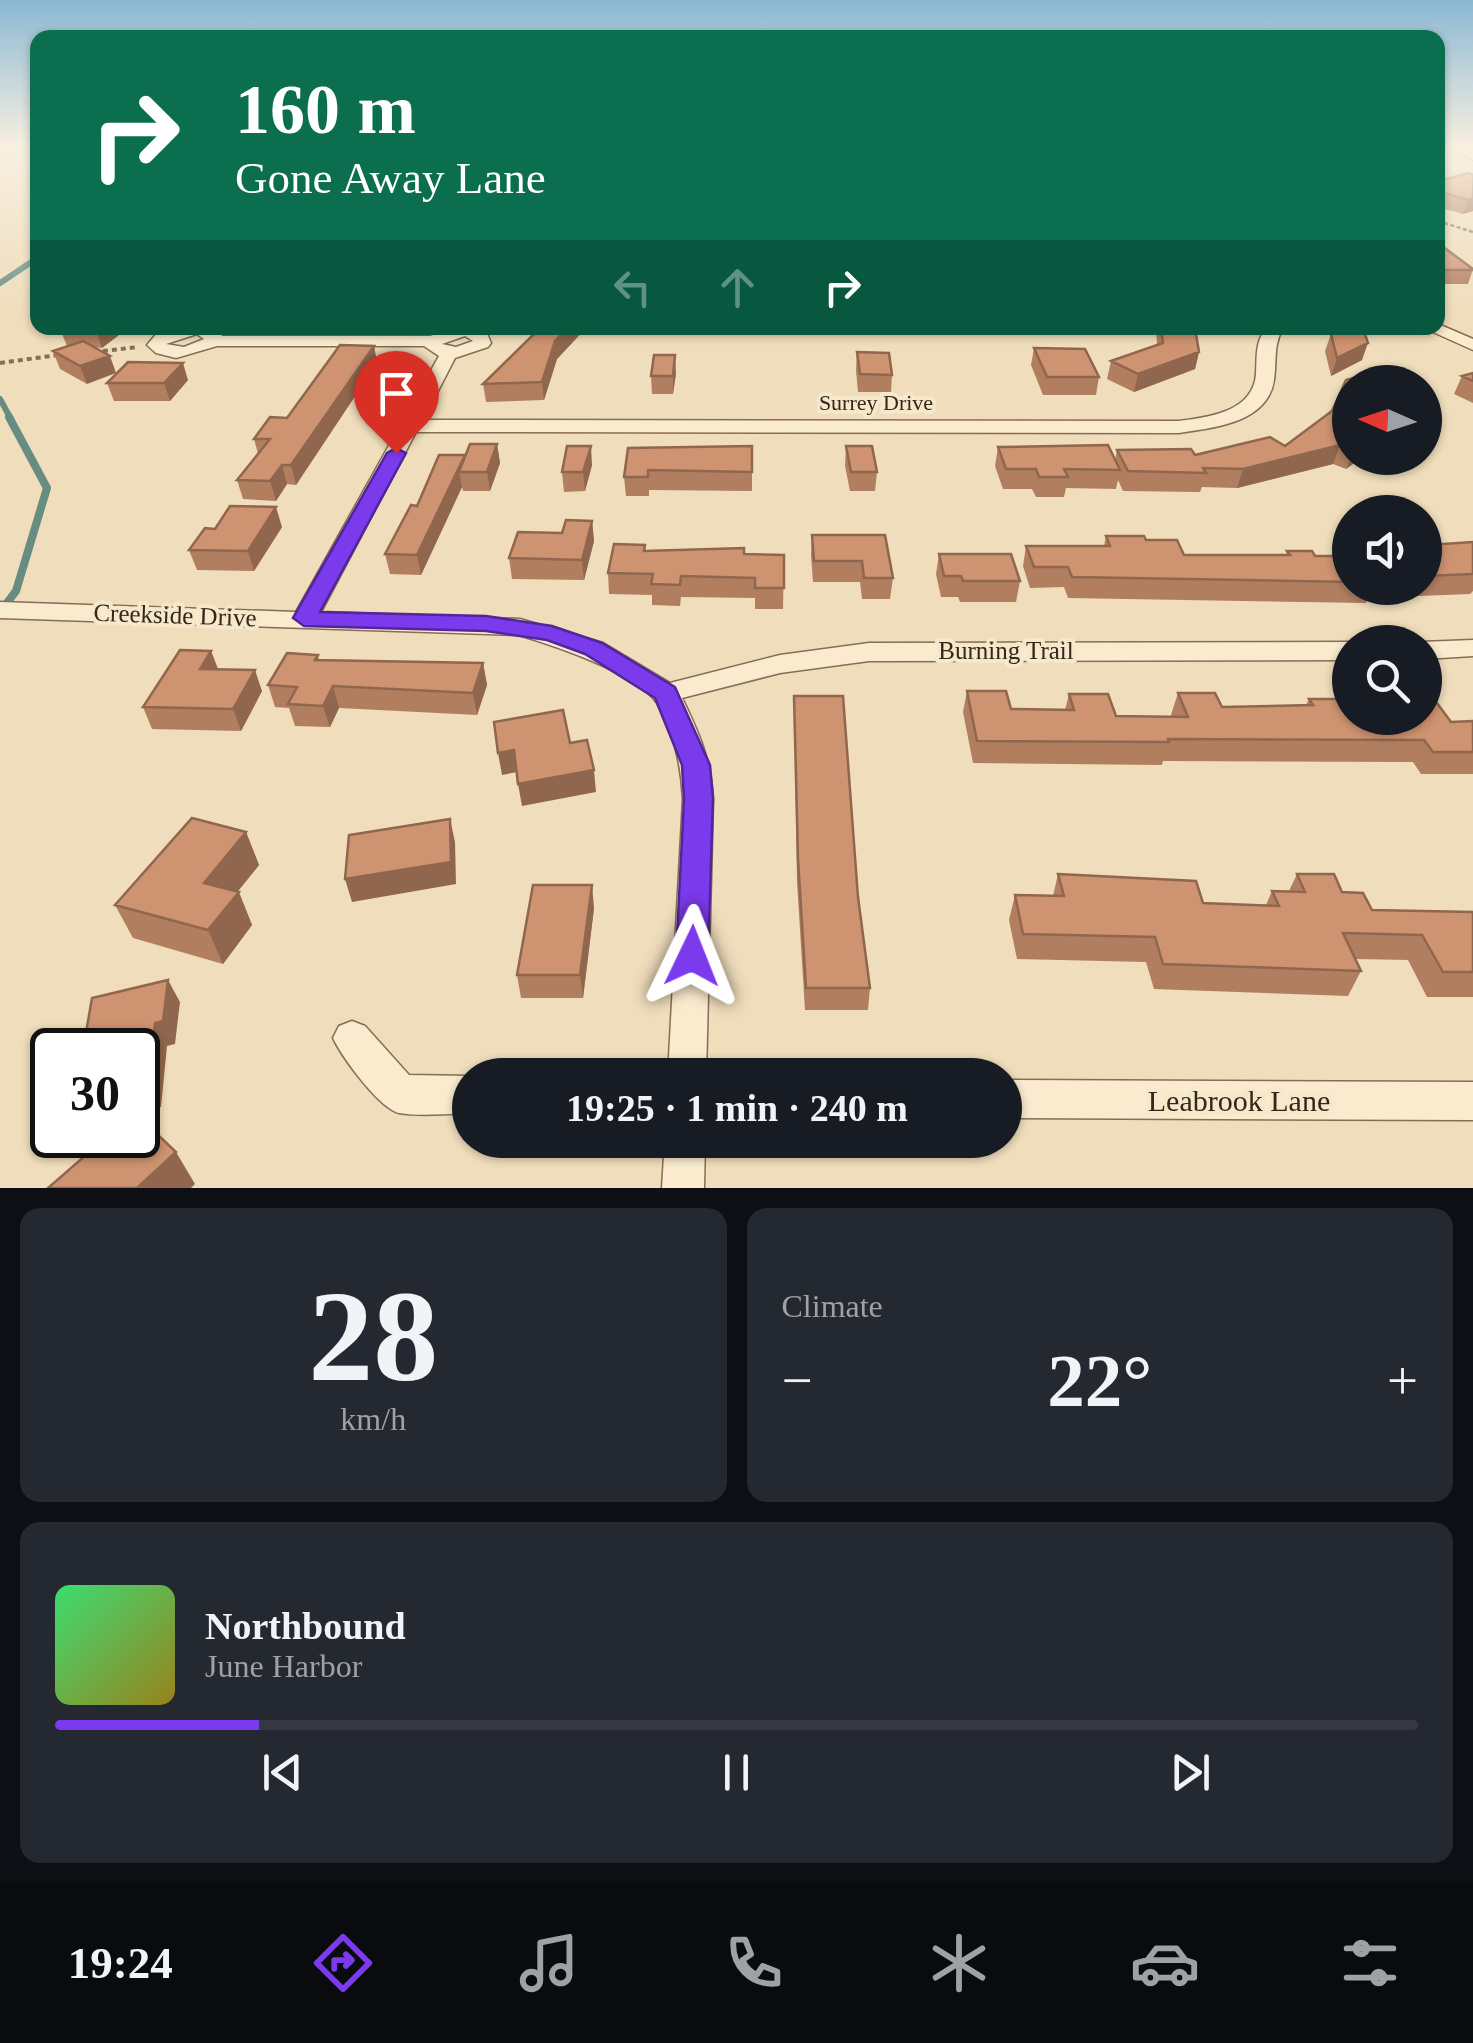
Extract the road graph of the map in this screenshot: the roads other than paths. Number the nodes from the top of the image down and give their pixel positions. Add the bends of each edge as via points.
1 (1445, 333) edge
2 (1270, 335) edge
3 (156, 345) road end
4 (1473, 345) edge
5 (412, 426) junction
6 (0, 610) edge
7 (304, 618) junction
8 (1473, 648) edge
9 (1442, 649) edge
10 (1332, 651) edge
11 (666, 693) junction
12 (352, 1038) dead end
13 (688, 1058) edge
14 (452, 1095) edge
15 (1022, 1099) edge
16 (1473, 1101) edge
17 (683, 1158) edge
18 (682, 1188) edge

1 - 4 street
2 - 5 street, Surrey Drive via 1263,389 1249,408 1179,427
3 - 5 street via 174,353 213,341 441,347
5 - 7 street
6 - 7 street, Creekside Drive
7 - 11 street, Creekside Drive via 486,623 552,633 594,649
8 - 9 street
10 - 11 street, Burning Trail via 869,652 780,664
11 - 13 street via 696,765
12 - 14 street via 400,1094
15 - 16 street, Leabrook Lane
17 - 18 street

